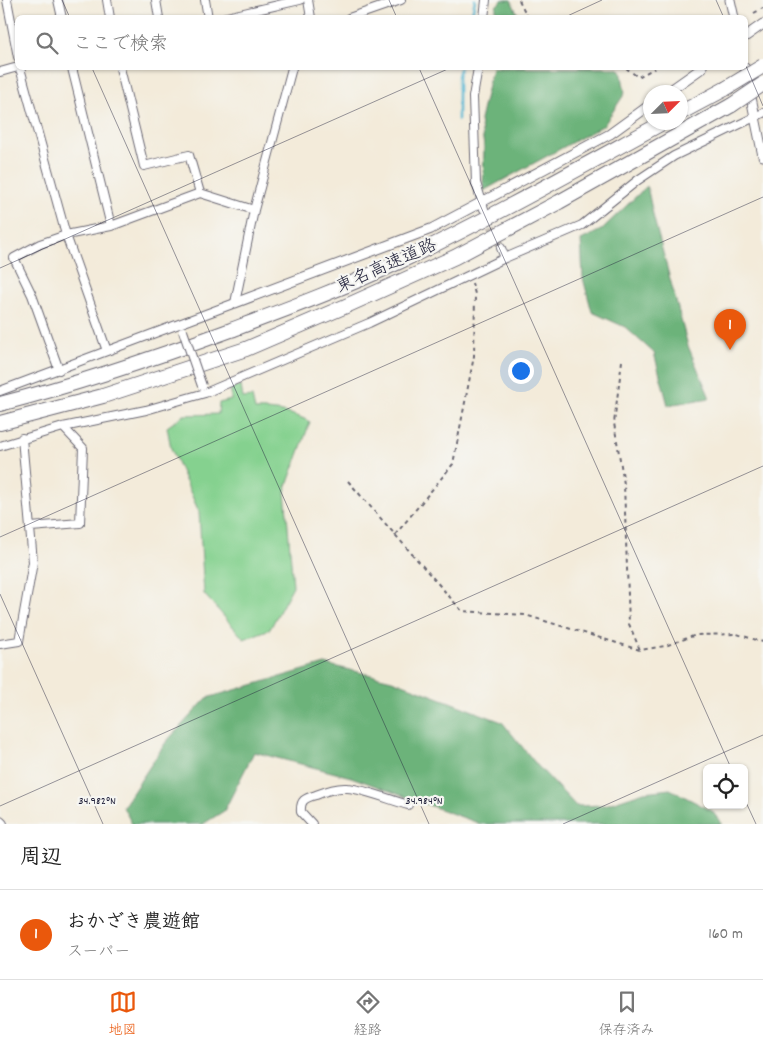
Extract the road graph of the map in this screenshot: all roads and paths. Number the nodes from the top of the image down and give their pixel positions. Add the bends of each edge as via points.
1 (7, 0) edge
2 (58, 0) edge
3 (107, 0) edge
4 (156, 0) edge
5 (205, 0) edge
6 (254, 0) edge
7 (300, 0) edge
8 (308, 0) edge
9 (401, 0) edge
10 (486, 0) edge
11 (519, 0) edge
12 (730, 0) edge
13 (763, 8) edge
14 (256, 10) junction
15 (754, 13) dead end
16 (61, 15) edge
17 (110, 15) edge
18 (158, 15) edge
19 (208, 15) edge
20 (235, 15) edge
21 (310, 15) edge
22 (358, 15) edge
23 (484, 15) edge
24 (526, 15) edge
25 (733, 15) edge
26 (763, 24) edge
27 (748, 35) edge
28 (15, 41) edge
29 (763, 66) edge
30 (15, 68) edge
31 (19, 70) edge
32 (72, 70) edge
33 (120, 70) edge
34 (291, 70) edge
35 (478, 70) edge
36 (629, 70) edge
37 (650, 70) edge
38 (699, 70) edge
39 (745, 70) edge
40 (0, 72) edge
41 (763, 84) edge
42 (678, 85) edge
43 (643, 110) edge
44 (688, 110) edge
45 (759, 115) edge
46 (649, 130) edge
47 (763, 156) edge
48 (200, 193) junction
49 (483, 205) junction
50 (254, 210) junction
51 (111, 226) junction
52 (66, 235) junction
53 (501, 248) tunnel mouth
54 (505, 258) junction
55 (470, 275) junction
56 (235, 303) junction
57 (180, 323) junction
58 (107, 351) junction
59 (622, 361) dead end
60 (59, 370) junction
61 (203, 389) junction
62 (0, 391) edge
63 (0, 404) edge
64 (0, 423) edge
65 (63, 427) junction
66 (22, 438) junction
67 (0, 446) edge
68 (348, 481) dead end
69 (30, 526) junction
70 (395, 535) junction
71 (763, 642) edge
72 (0, 644) edge
73 (640, 650) junction
74 (408, 805) dead end
75 (312, 824) edge

1 - 28 street
2 - 16 street
3 - 17 street
4 - 18 street
5 - 19 street
6 - 14 street
7 - 14 street
8 - 21 street
9 - 22 street
10 - 23 street
11 - 24 path
12 - 25 street
13 - 15 path
14 - 20 street
26 - 27 street
29 - 44 highway, bridge
30 - 40 street
31 - 52 street
32 - 51 street
33 - 48 street via 144,166 189,155
34 - 50 street
35 - 49 street via 473,97 476,183
36 - 37 path via 638,77
38 - 42 street
39 - 45 street
41 - 64 highway, 東名高速道路, bridge via 732,105 559,202 464,252 346,306 246,349 103,396
43 - 49 street via 610,134
45 - 47 street
45 - 54 street via 674,156 582,225
46 - 63 highway, 東名高速道路 via 397,263 293,307 160,356
48 - 50 street
48 - 51 street
49 - 56 street via 431,229
50 - 56 street
51 - 52 street
52 - 58 street
52 - 60 street via 14,258 32,295
53 - 54 street
54 - 55 street
55 - 61 street via 369,323
55 - 70 path via 475,294 474,356 453,464
56 - 57 street
57 - 58 street
57 - 61 street, bridge
58 - 60 street
59 - 73 path via 614,423 624,484 629,624
60 - 62 street
61 - 65 street via 146,410
65 - 66 street
65 - 69 street via 83,448 80,523
66 - 67 street
66 - 69 street
68 - 70 path
69 - 72 street via 32,562 19,641
70 - 73 path via 462,611 525,614
71 - 73 path via 737,634 696,635 665,646
74 - 75 street via 346,787 302,801 301,812

